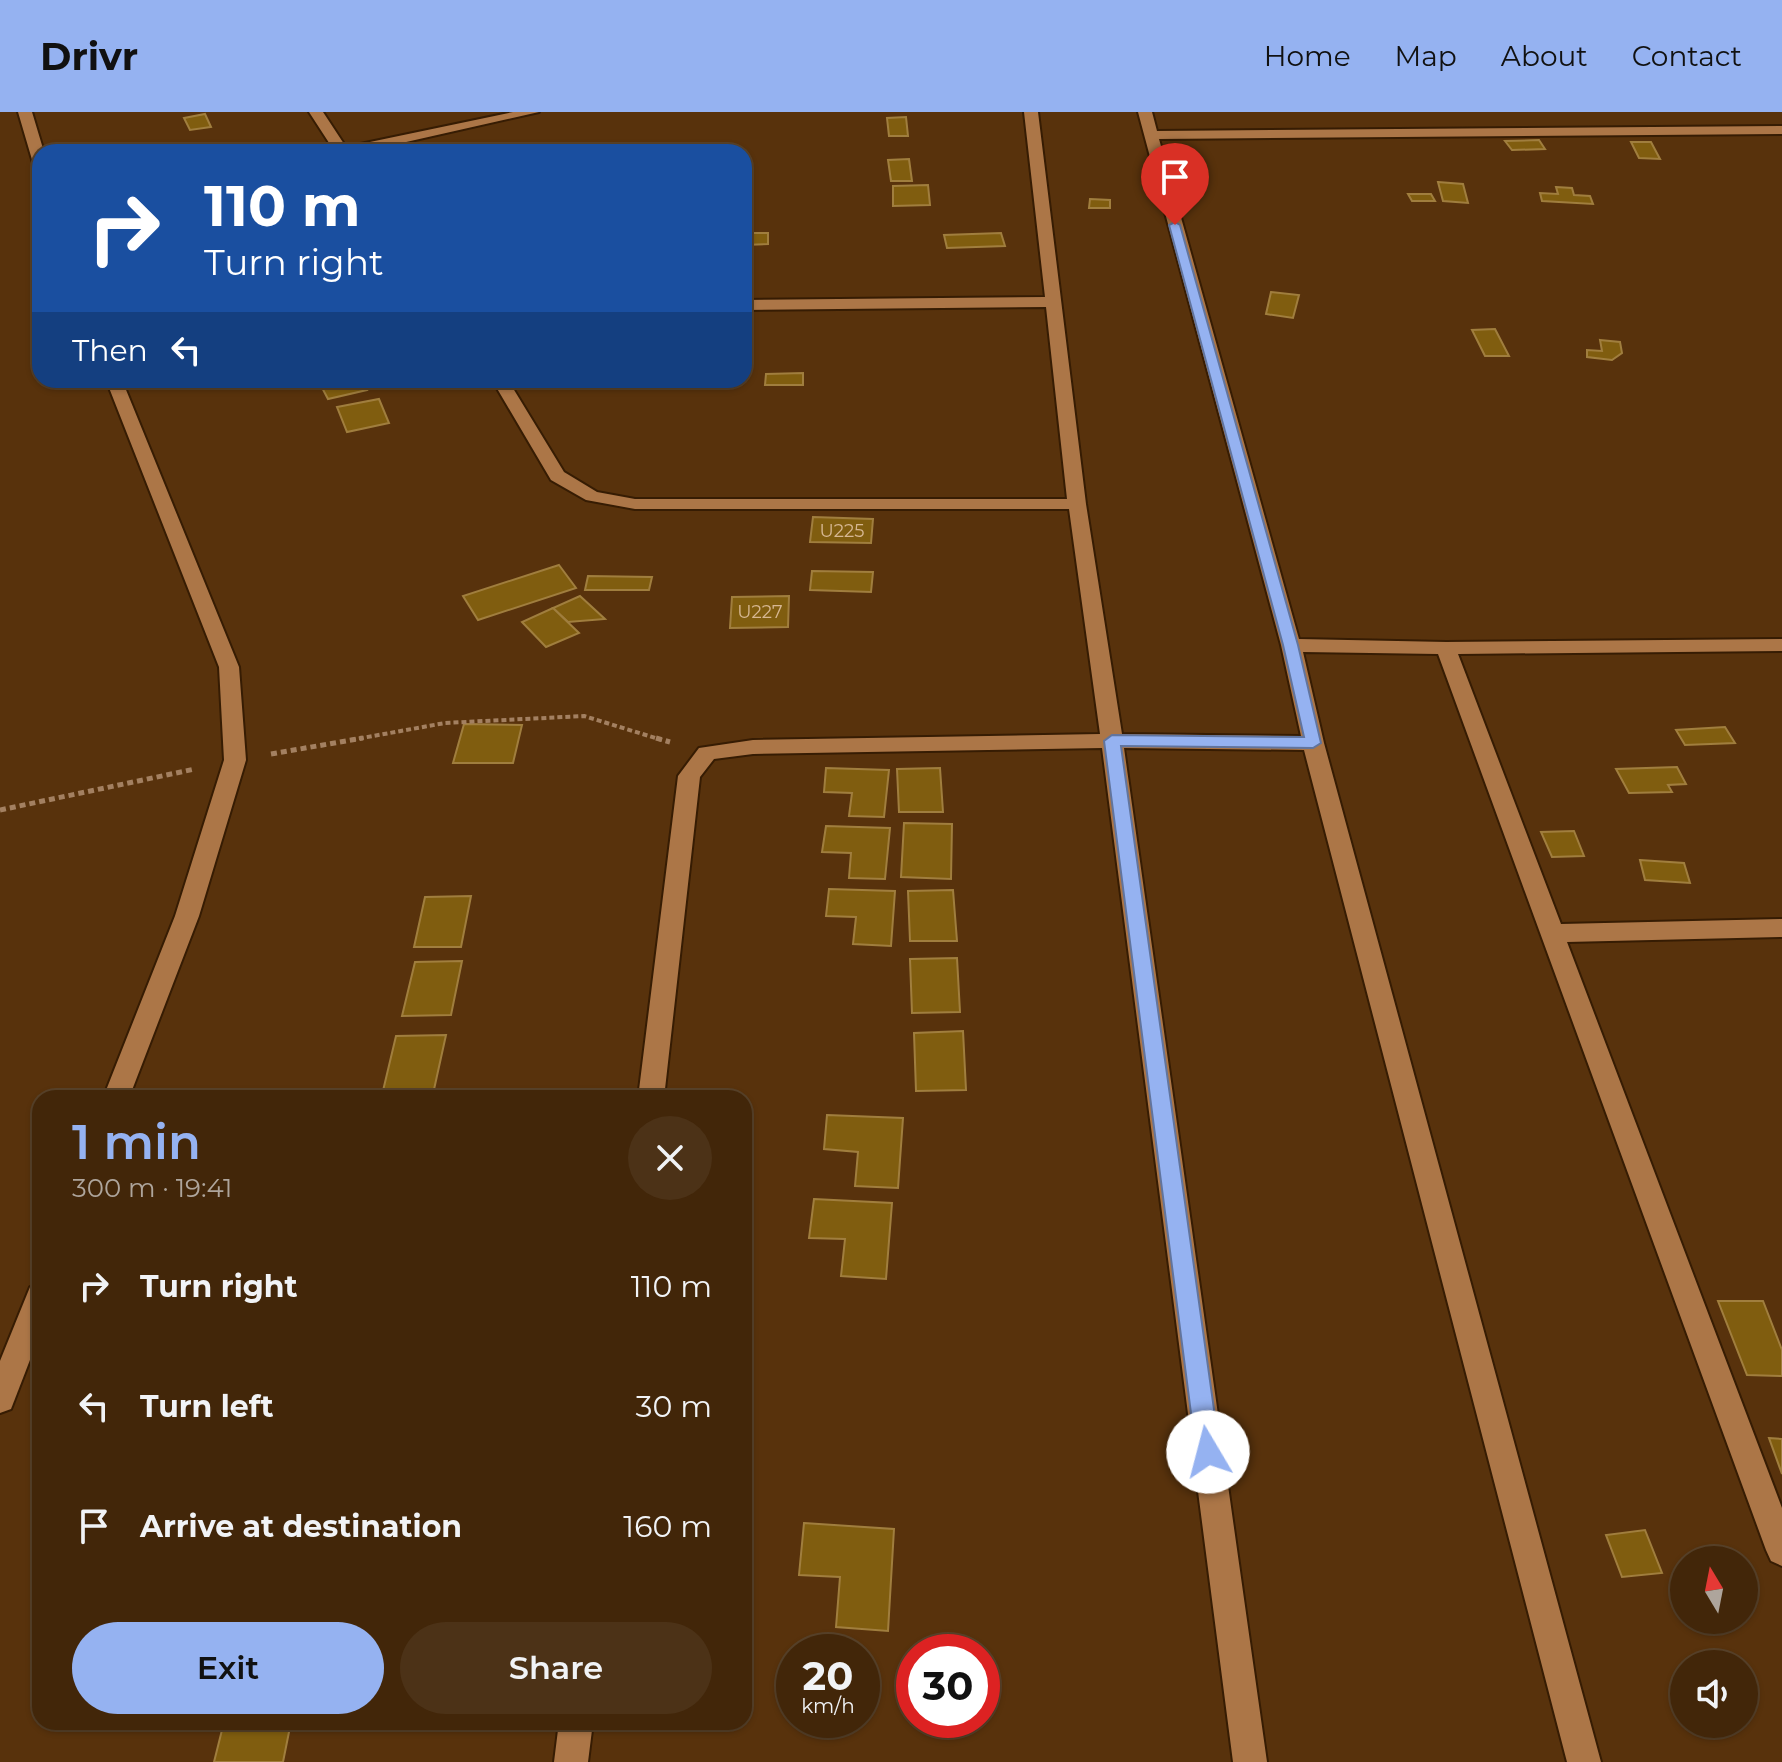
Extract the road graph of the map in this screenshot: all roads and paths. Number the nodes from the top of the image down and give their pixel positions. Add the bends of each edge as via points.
1 (25, 112) edge
2 (316, 112) edge
3 (532, 112) edge
4 (1031, 112) edge
5 (1147, 124) edge
6 (1782, 130) edge
7 (34, 144) edge
8 (337, 144) edge
9 (380, 144) edge
10 (1054, 302) junction
11 (752, 305) edge
12 (117, 388) edge
13 (505, 388) edge
14 (1077, 504) junction
15 (1291, 645) junction
16 (1782, 645) edge
17 (1446, 648) junction
18 (1112, 741) junction
19 (1313, 743) junction
20 (707, 753) junction
21 (235, 760) junction
22 (0, 810) edge
23 (1782, 928) edge
24 (1550, 933) junction
25 (119, 1090) edge
26 (652, 1090) edge
27 (32, 1317) edge
28 (0, 1399) edge
29 (1782, 1550) edge
30 (575, 1730) edge
31 (571, 1762) edge
32 (1250, 1762) edge
33 (1584, 1762) edge

1 - 7 street
2 - 8 street
3 - 9 street
4 - 10 street
5 - 6 street
5 - 15 street
10 - 11 street
10 - 14 street
12 - 21 street via 229,667
13 - 14 street via 557,476 592,496 635,504
14 - 18 street
15 - 17 street
15 - 19 street
16 - 17 street
17 - 24 street
18 - 19 street
18 - 20 street via 753,747
18 - 32 street
19 - 33 street
20 - 21 path via 584,716 445,723
20 - 26 street via 689,776
21 - 22 path
21 - 25 street via 187,916
23 - 24 street
24 - 29 street
27 - 28 street
30 - 31 street

